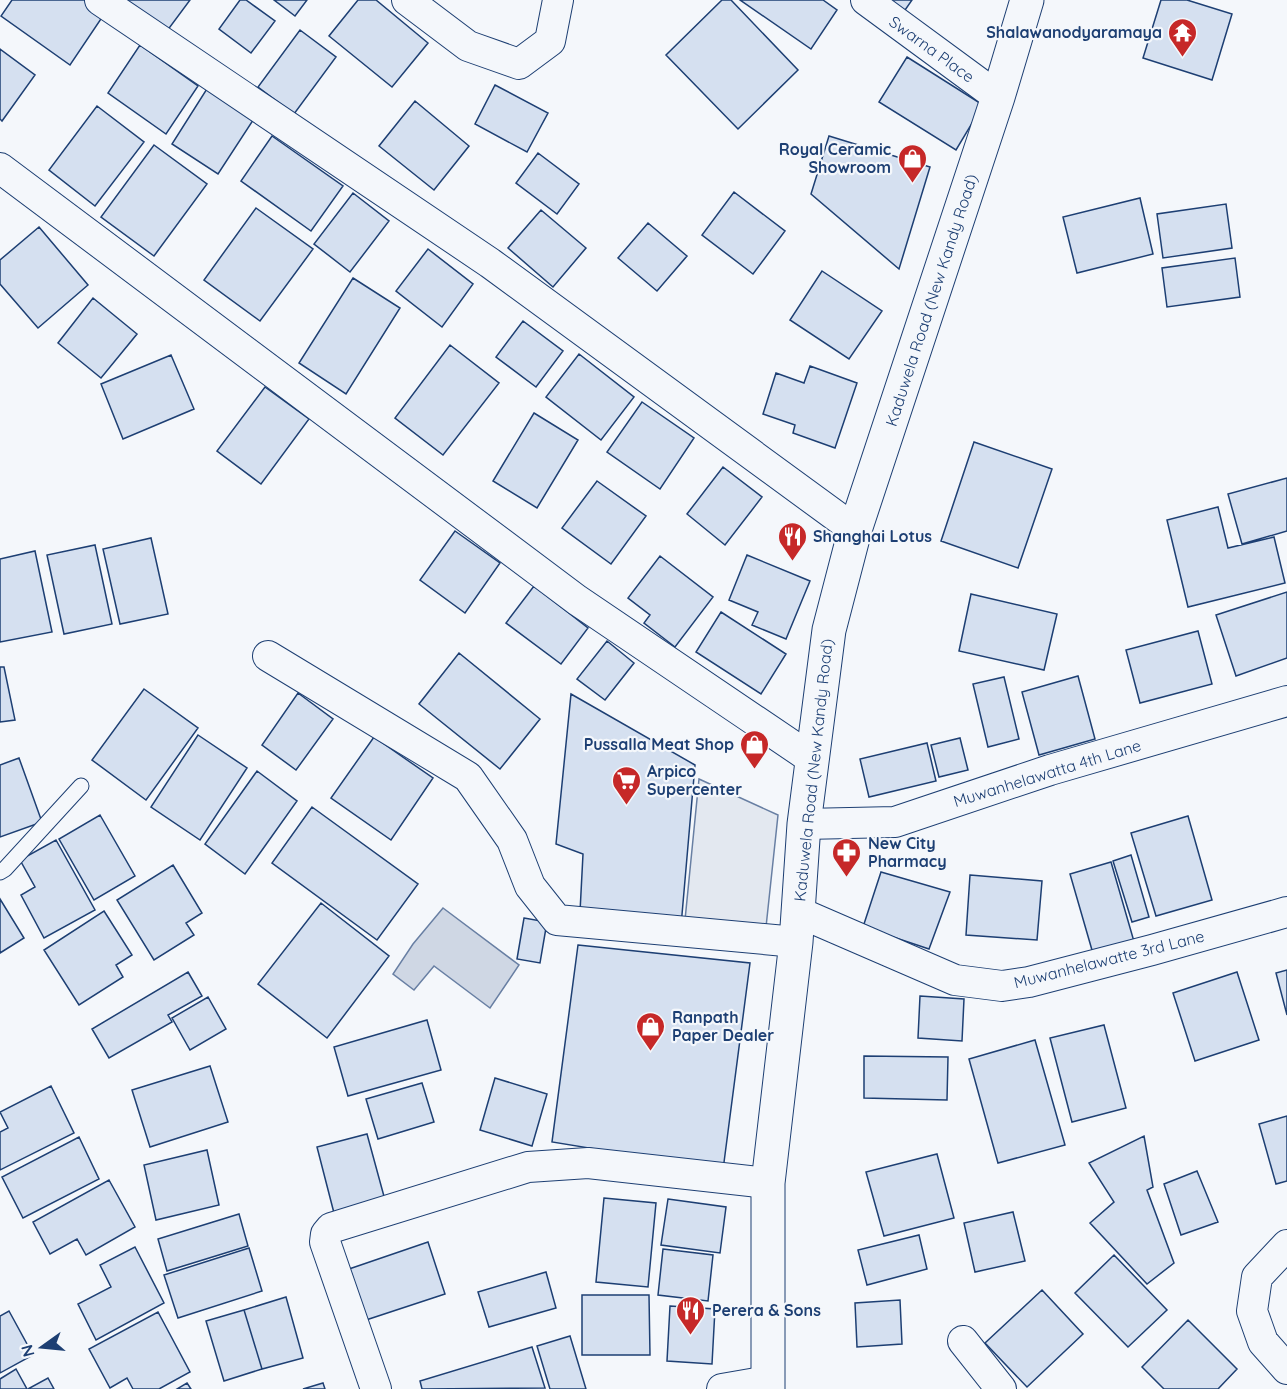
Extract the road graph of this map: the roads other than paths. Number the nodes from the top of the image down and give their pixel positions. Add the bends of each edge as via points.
1 (100, 0) edge
2 (406, 0) edge
3 (558, 0) edge
4 (866, 0) edge
5 (1027, 0) edge
6 (998, 97) junction
7 (0, 168) edge
8 (855, 530) junction
9 (268, 656) dead end
10 (1287, 701) edge
11 (812, 759) junction
12 (81, 786) dead end
13 (804, 824) junction
14 (0, 872) edge
15 (1287, 912) edge
16 (797, 927) junction
17 (768, 1183) junction
18 (1287, 1245) edge
19 (963, 1341) dead end
20 (1287, 1369) edge
21 (768, 1385) edge
22 (376, 1389) edge
23 (722, 1389) edge
24 (1001, 1389) edge

1 - 8 street via 490,263
2 - 3 street via 468,46 519,64 550,41
4 - 6 street, Swarna Place
5 - 6 main road, Kaduwela Road (New Kandy Road)
6 - 8 main road, Kaduwela Road (New Kandy Road)
7 - 11 street via 577,600
8 - 11 main road, Kaduwela Road (New Kandy Road) via 829,630
9 - 16 street, Muwanhelawatte 3rd Lane via 468,777 512,840 530,886 557,920
10 - 13 street, Muwanhelawatta 4th Lane via 1050,770 895,822
11 - 13 main road, Kaduwela Road (New Kandy Road)
12 - 14 lane
13 - 16 main road, Kaduwela Road (New Kandy Road)
15 - 16 street, Muwanhelawatte 3rd Lane via 1118,959 1002,986 955,980
16 - 17 main road, Kaduwela Road (New Kandy Road)
17 - 21 main road, Kaduwela Road (New Kandy Road)
17 - 22 street via 588,1163 528,1167 332,1228 325,1242
18 - 20 street via 1257,1277 1252,1311 1263,1342
19 - 24 street
21 - 23 street

